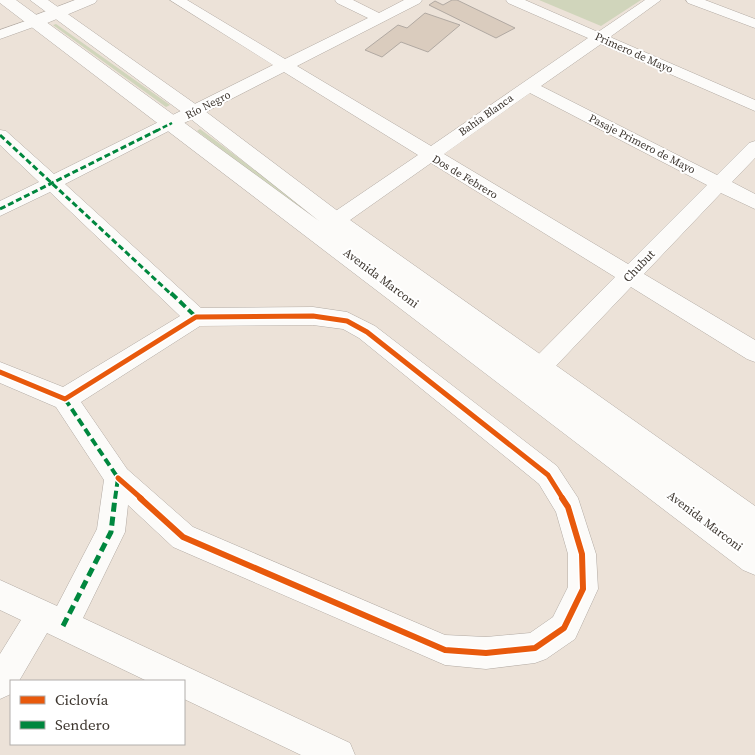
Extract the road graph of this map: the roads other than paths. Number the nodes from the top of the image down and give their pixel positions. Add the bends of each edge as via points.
1 (6, 0) edge
2 (89, 0) edge
3 (177, 0) edge
4 (342, 0) edge
5 (415, 0) edge
6 (513, 0) edge
7 (654, 0) edge
8 (693, 0) edge
9 (43, 12) edge
10 (379, 18) junction
11 (755, 24) edge
12 (0, 35) edge
13 (600, 38) junction
14 (285, 66) junction
15 (528, 86) junction
16 (755, 106) edge
17 (194, 112) junction
18 (172, 123) junction
19 (0, 135) edge
20 (755, 147) edge
21 (429, 155) junction
22 (51, 183) junction
23 (718, 183) junction
24 (755, 202) edge
25 (0, 209) edge
26 (327, 226) junction
27 (629, 276) junction
28 (196, 318) junction
29 (755, 352) edge
30 (0, 372) edge
31 (531, 377) junction
32 (65, 399) junction
33 (118, 478) junction
34 (755, 525) edge
35 (755, 558) edge
36 (0, 595) edge
37 (52, 620) junction
38 (178, 680) edge
39 (0, 683) edge
40 (185, 683) edge
41 (338, 755) edge

1 - 9 main road, Avenida Marconi
2 - 9 main road
3 - 14 street, Dos de Febrero
4 - 10 street
5 - 10 street, Río Negro
6 - 13 street, Primero de Mayo
7 - 13 street, Bahía Blanca
8 - 11 street
9 - 12 street
9 - 17 main road, Avenida Marconi
9 - 18 main road, Avenida Marconi
10 - 14 street, Río Negro
13 - 15 street, Bahía Blanca
13 - 16 street, Primero de Mayo
14 - 17 street, Río Negro
14 - 21 street, Dos de Febrero
15 - 21 street, Bahía Blanca
15 - 23 street, Pasaje Primero de Mayo
17 - 18 street, Río Negro
17 - 26 main road, Avenida Marconi
18 - 22 street, Río Negro
18 - 26 main road, Avenida Marconi
19 - 22 street
20 - 23 street, Chubut
21 - 26 street, Bahía Blanca
21 - 27 street, Dos de Febrero
22 - 25 street, Río Negro
22 - 28 street
23 - 24 street, Pasaje Primero de Mayo
23 - 27 street, Chubut
26 - 31 main road, Avenida Marconi
27 - 29 street, Dos de Febrero
27 - 31 street, Chubut
28 - 32 street
28 - 33 street via 313,316 347,321 367,332 548,475 568,507 582,554 583,589 564,628 536,648 486,652 445,650 183,537
30 - 32 street
31 - 34 main road, Avenida Marconi
31 - 35 main road, Avenida Marconi
32 - 33 street
33 - 37 street via 111,532
36 - 37 street
37 - 38 street
37 - 39 street
40 - 41 street

